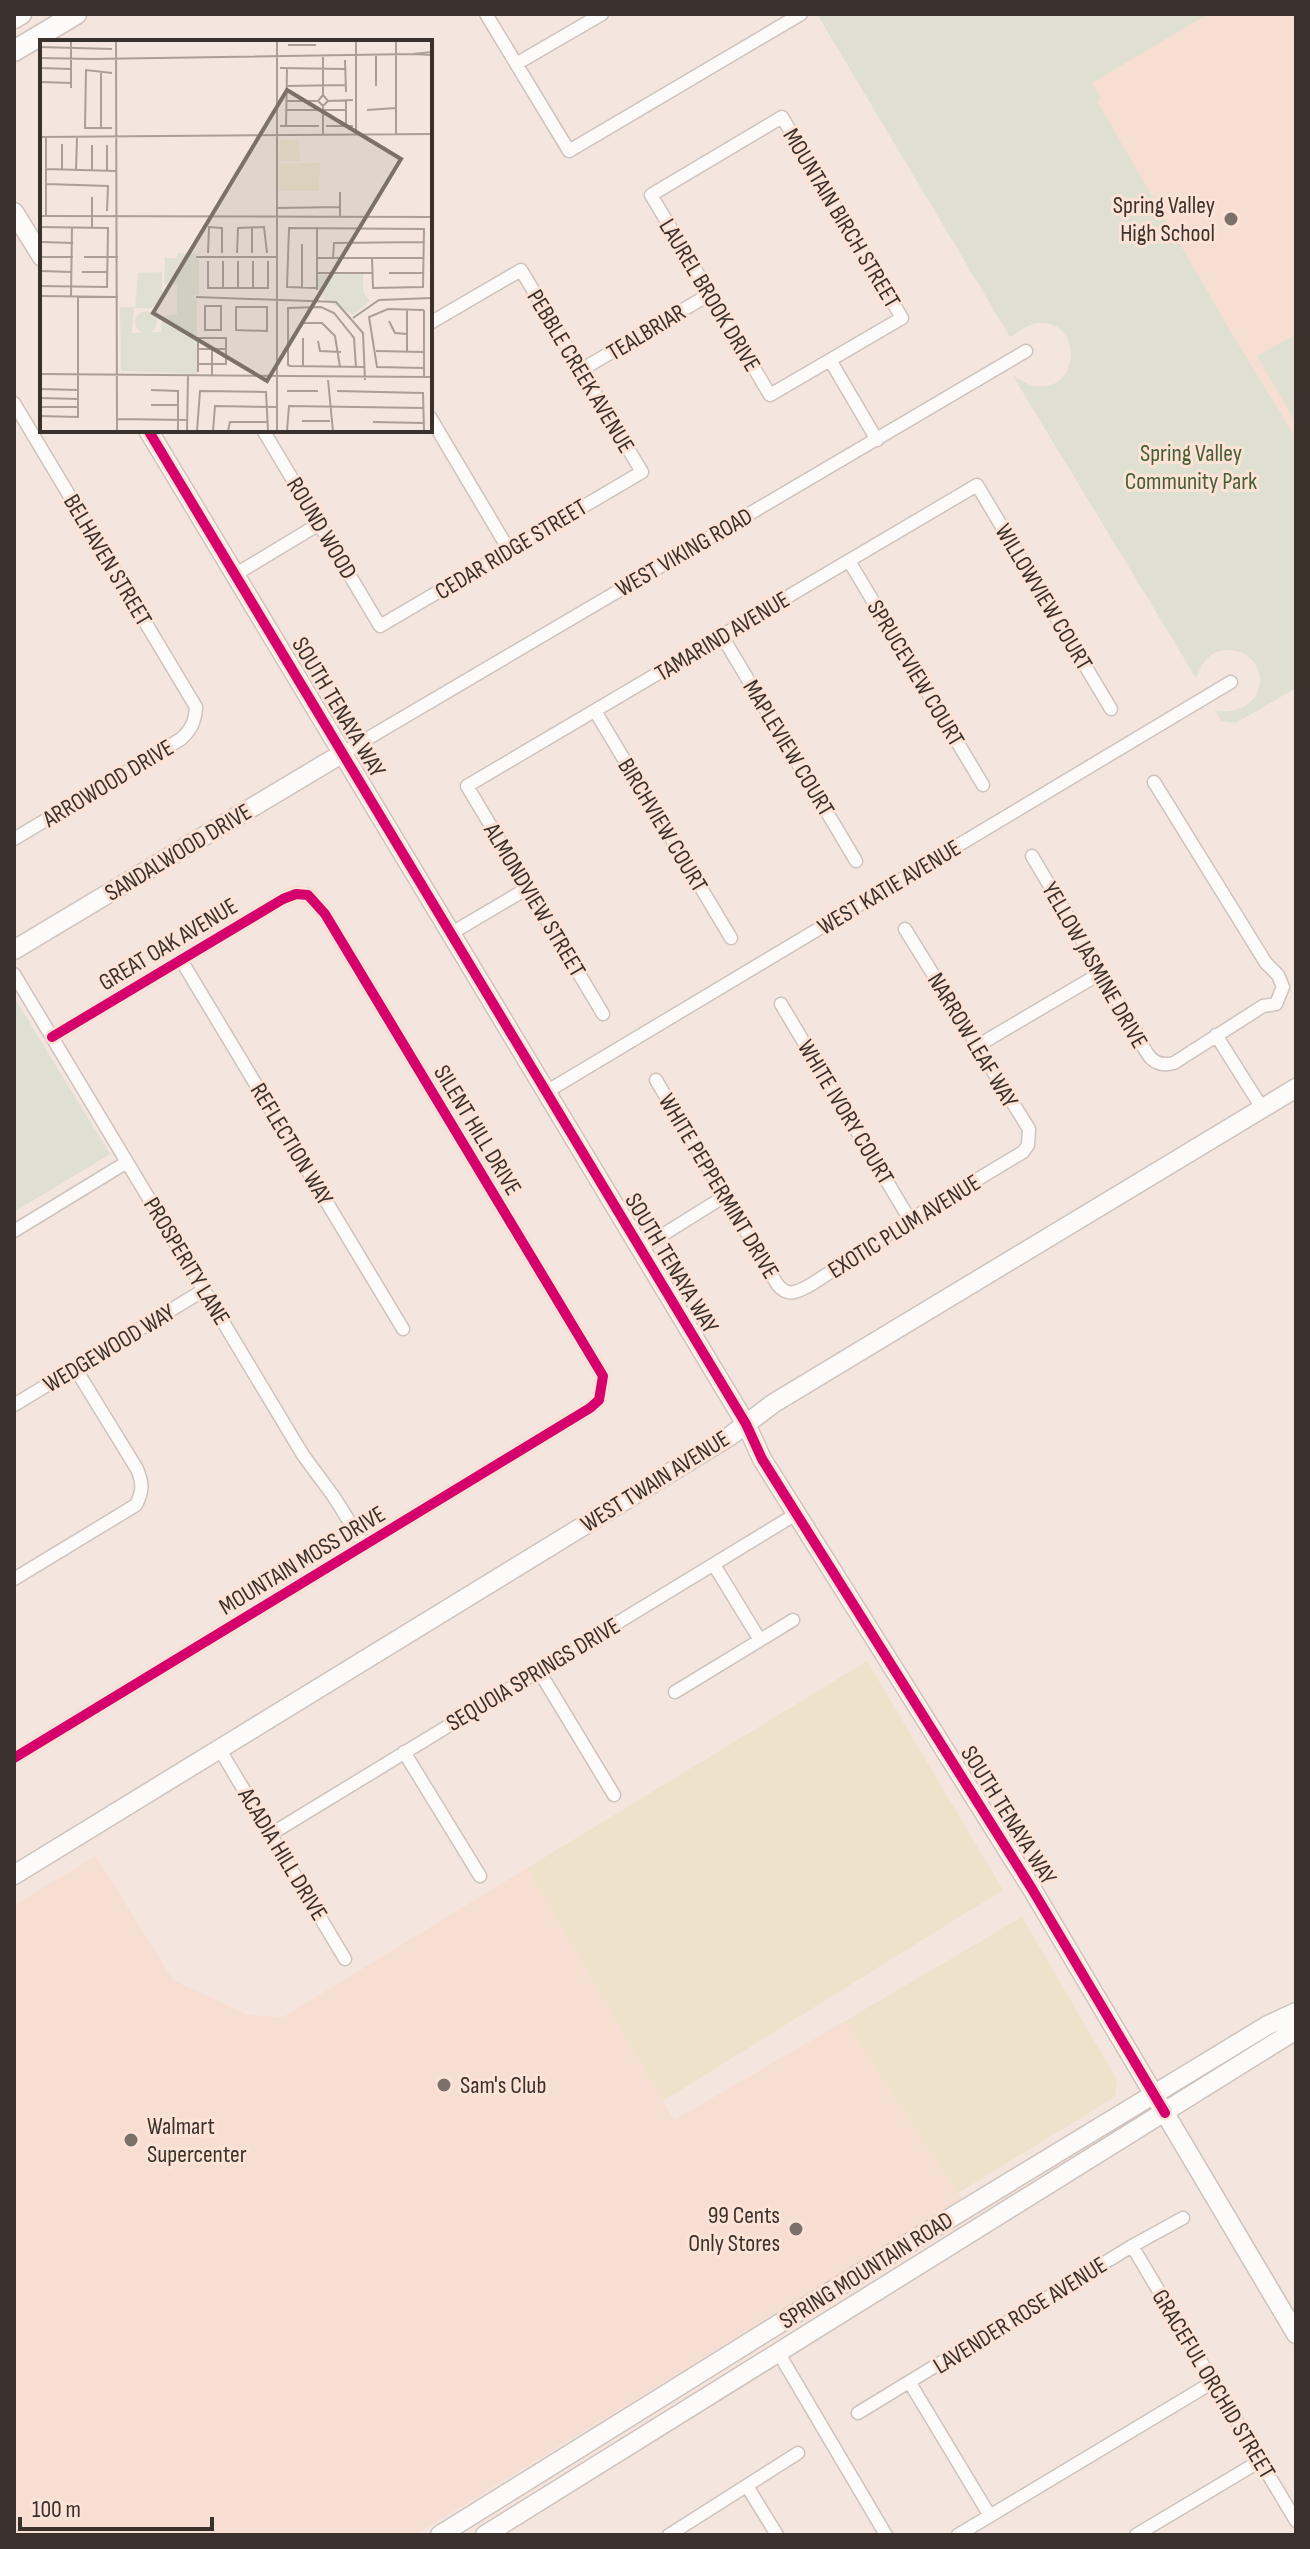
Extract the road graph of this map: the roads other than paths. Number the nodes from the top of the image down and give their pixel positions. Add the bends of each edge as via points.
1 (21, 14) edge
2 (76, 14) edge
3 (486, 14) edge
4 (602, 14) edge
5 (801, 14) edge
6 (14, 18) edge
7 (14, 51) edge
8 (516, 64) junction
9 (651, 195) joint
10 (14, 212) edge
11 (40, 254) edge
12 (710, 294) junction
13 (432, 322) edge
14 (1026, 351) dead end
15 (830, 360) junction
16 (581, 370) junction
17 (14, 403) edge
18 (432, 420) edge
19 (149, 432) edge
20 (264, 432) edge
21 (877, 440) junction
22 (642, 472) joint
23 (977, 485) joint
24 (319, 524) junction
25 (509, 550) junction
26 (849, 561) junction
27 (236, 574) junction
28 (380, 626) joint
29 (722, 636) junction
30 (1231, 682) dead end
31 (1111, 709) dead end
32 (595, 711) junction
33 (195, 719) joint
34 (343, 753) junction
35 (1154, 782) dead end
36 (983, 785) dead end
37 (467, 786) joint
38 (14, 839) edge
39 (1032, 856) dead end
40 (856, 861) dead end
41 (528, 888) junction
42 (308, 895) joint
43 (905, 929) dead end
44 (450, 934) junction
45 (731, 938) dead end
46 (14, 950) edge
47 (181, 960) junction
48 (1101, 973) junction
49 (14, 974) edge
50 (781, 1004) dead end
51 (603, 1014) dead end
52 (1216, 1035) junction
53 (52, 1037) junction
54 (977, 1046) junction
55 (656, 1080) dead end
56 (1296, 1088) edge
57 (546, 1092) junction
58 (1262, 1108) junction
59 (1023, 1152) joint
60 (127, 1162) junction
61 (725, 1196) junction
62 (910, 1220) junction
63 (14, 1231) edge
64 (640, 1249) junction
65 (204, 1290) junction
66 (782, 1291) joint
67 (403, 1329) dead end
68 (75, 1368) junction
69 (602, 1389) joint
70 (14, 1405) edge
71 (746, 1424) junction
72 (796, 1514) junction
73 (364, 1545) junction
74 (714, 1565) junction
75 (14, 1579) edge
76 (793, 1620) dead end
77 (760, 1640) junction
78 (539, 1671) junction
79 (675, 1692) dead end
80 (220, 1750) junction
81 (404, 1752) junction
82 (14, 1758) edge
83 (614, 1795) dead end
84 (271, 1834) junction
85 (14, 1875) edge
86 (480, 1876) dead end
87 (345, 1959) dead end
88 (1296, 2012) edge
89 (1296, 2030) edge
90 (1153, 2094) junction
91 (1165, 2113) junction
92 (1183, 2218) dead end
93 (1132, 2246) junction
94 (891, 2254) junction
95 (769, 2331) junction
96 (1296, 2334) edge
97 (778, 2352) junction
98 (1213, 2382) junction
99 (910, 2383) junction
100 (688, 2409) junction
101 (858, 2413) dead end
102 (798, 2453) dead end
103 (1260, 2461) junction
104 (747, 2486) junction
105 (481, 2510) junction
106 (990, 2516) junction
107 (1296, 2521) edge
108 (497, 2532) edge
109 (440, 2535) edge
110 (669, 2535) edge
111 (777, 2535) edge
112 (886, 2535) edge
113 (958, 2535) edge
114 (1136, 2535) edge

1 - 6 main road
2 - 7 main road
3 - 8 street
4 - 8 street
5 - 8 street via 569,151
9 - 12 street, LAUREL BROOK DRIVE
9 - 15 street, MOUNTAIN BIRCH STREET via 782,117 902,318
10 - 11 street
12 - 15 street, LAUREL BROOK DRIVE via 770,395
12 - 16 street, TEALBRIAR
13 - 16 street, PEBBLE CREEK AVENUE via 521,270
14 - 21 street, WEST VIKING ROAD
15 - 21 street
16 - 22 street, PEBBLE CREEK AVENUE
17 - 33 street, BELHAVEN STREET via 196,707
18 - 25 street
19 - 27 street, SOUTH TENAYA WAY
20 - 24 street, ROUND WOOD
21 - 34 street, WEST VIKING ROAD
22 - 25 street, CEDAR RIDGE STREET
23 - 26 street, TAMARIND AVENUE
23 - 31 street, WILLOWVIEW COURT
24 - 27 street
24 - 28 street, ROUND WOOD
25 - 28 street, CEDAR RIDGE STREET
26 - 29 street, TAMARIND AVENUE
26 - 36 street, SPRUCEVIEW COURT
27 - 34 street, SOUTH TENAYA WAY
29 - 32 street, TAMARIND AVENUE
29 - 40 street, MAPLEVIEW COURT
30 - 57 street, WEST KATIE AVENUE
32 - 37 street, TAMARIND AVENUE
32 - 45 street, BIRCHVIEW COURT
33 - 38 street, ARROWOOD DRIVE via 181,739
34 - 44 street, SOUTH TENAYA WAY
34 - 46 street, SANDALWOOD DRIVE
35 - 52 street via 1283,987 1276,1004 1263,1006
37 - 41 street, ALMONDVIEW STREET
39 - 48 street, YELLOW JASMINE DRIVE
41 - 44 street
41 - 51 street, ALMONDVIEW STREET
42 - 47 street, GREAT OAK AVENUE via 283,899
42 - 69 street, SILENT HILL DRIVE via 325,914 603,1376
43 - 54 street, NARROW LEAF WAY
44 - 57 street, SOUTH TENAYA WAY
47 - 53 street, GREAT OAK AVENUE
47 - 67 street, REFLECTION WAY
48 - 52 street, YELLOW JASMINE DRIVE via 1147,1056 1156,1063 1165,1066 1182,1059
48 - 54 street
49 - 53 street, PROSPERITY LANE
50 - 62 street, WHITE IVORY COURT
52 - 58 street
53 - 60 street, PROSPERITY LANE
54 - 59 street, NARROW LEAF WAY via 1029,1129
55 - 61 street, WHITE PEPPERMINT DRIVE
56 - 58 street, WEST TWAIN AVENUE
57 - 64 street, SOUTH TENAYA WAY
58 - 71 street, WEST TWAIN AVENUE
59 - 62 street, EXOTIC PLUM AVENUE
60 - 63 street
60 - 65 street, PROSPERITY LANE
61 - 64 street
61 - 66 street, WHITE PEPPERMINT DRIVE
62 - 66 street, EXOTIC PLUM AVENUE via 797,1293
64 - 71 street, SOUTH TENAYA WAY
65 - 68 street, WEDGEWOOD WAY
65 - 73 street, PROSPERITY LANE
68 - 70 street, WEDGEWOOD WAY
68 - 75 street via 137,1469 142,1494 136,1505
69 - 73 street, MOUNTAIN MOSS DRIVE via 590,1408
71 - 72 street, SOUTH TENAYA WAY
71 - 80 street, WEST TWAIN AVENUE
72 - 74 street, SEQUOIA SPRINGS DRIVE
72 - 90 street, SOUTH TENAYA WAY via 1032,1889
73 - 82 street, MOUNTAIN MOSS DRIVE
74 - 77 street
74 - 78 street, SEQUOIA SPRINGS DRIVE
76 - 77 street
77 - 79 street
78 - 81 street, SEQUOIA SPRINGS DRIVE
78 - 83 street
80 - 84 street, ACADIA HILL DRIVE
80 - 85 street, WEST TWAIN AVENUE
81 - 84 street, SEQUOIA SPRINGS DRIVE
81 - 86 street
84 - 87 street, ACADIA HILL DRIVE
88 - 90 street, SPRING MOUNTAIN ROAD
89 - 91 street, SPRING MOUNTAIN ROAD
90 - 91 street, SOUTH TENAYA WAY
90 - 94 street, SPRING MOUNTAIN ROAD
91 - 96 street, SOUTH TENAYA WAY
91 - 97 street, SPRING MOUNTAIN ROAD
92 - 93 street, LAVENDER ROSE AVENUE
93 - 98 street, GRACEFUL ORCHID STREET
93 - 99 street, LAVENDER ROSE AVENUE
94 - 95 street, SPRING MOUNTAIN ROAD
94 - 97 street via 848,2294 783,2337
95 - 100 street via 760,2348
95 - 105 street, SPRING MOUNTAIN ROAD
97 - 100 street, SPRING MOUNTAIN ROAD
97 - 112 street
98 - 103 street, GRACEFUL ORCHID STREET
98 - 106 street
99 - 101 street, LAVENDER ROSE AVENUE
99 - 106 street
100 - 108 street, SPRING MOUNTAIN ROAD
102 - 104 street
103 - 107 street, GRACEFUL ORCHID STREET
103 - 114 street
104 - 110 street
104 - 111 street
105 - 108 street
105 - 109 street, SPRING MOUNTAIN ROAD
106 - 113 street

